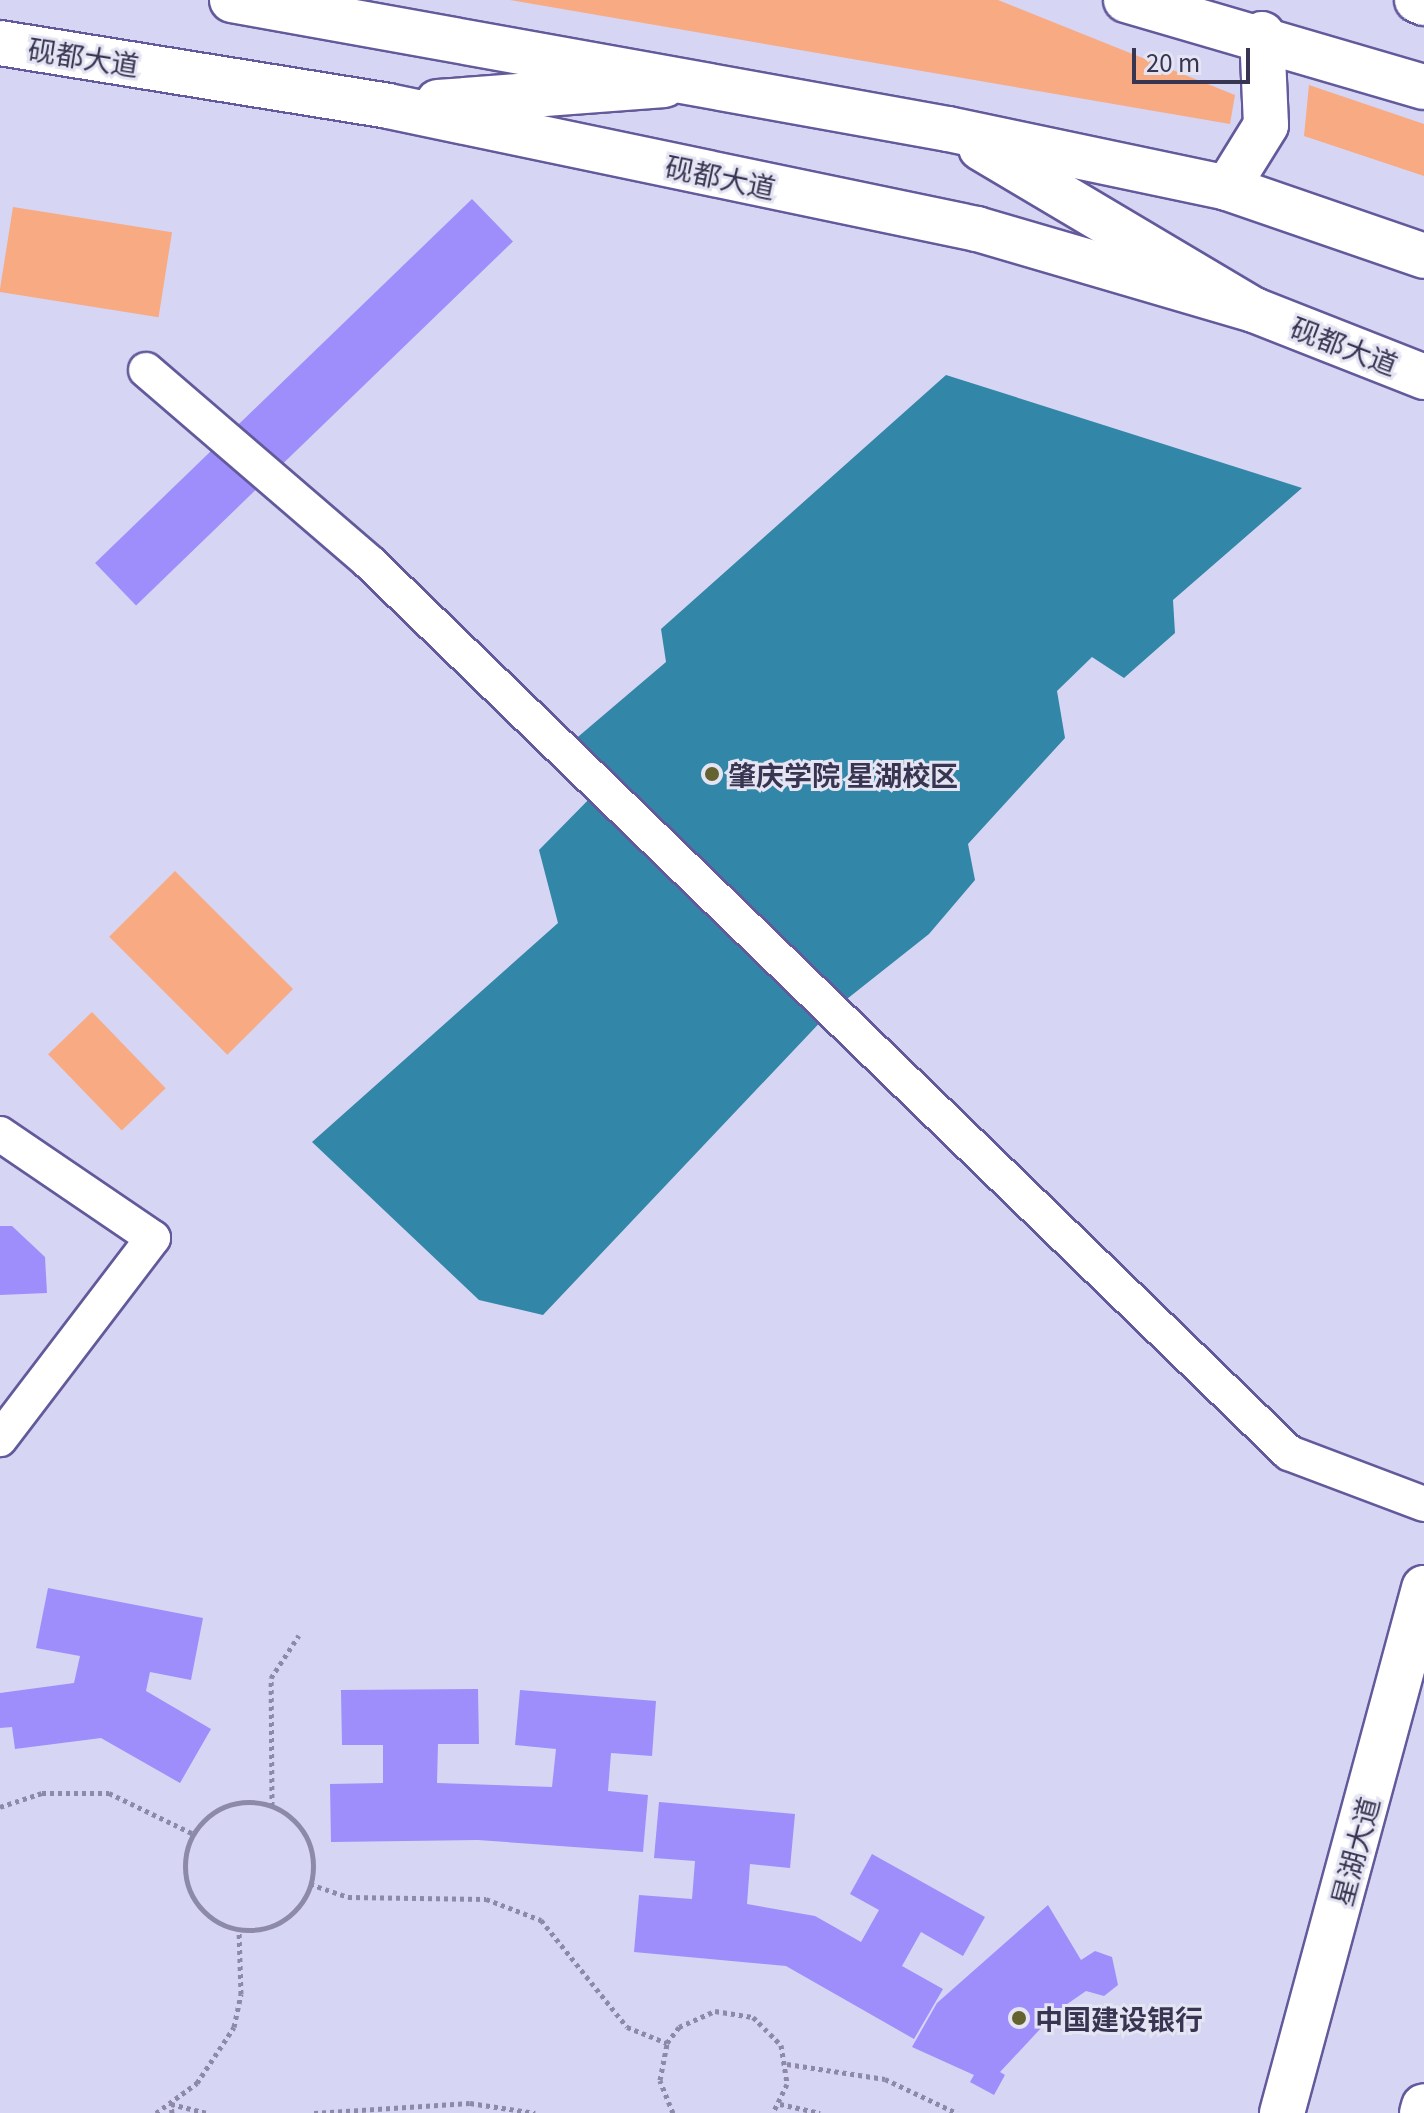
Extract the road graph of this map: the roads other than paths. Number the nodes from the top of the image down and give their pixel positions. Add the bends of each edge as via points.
1 (232, 0) edge
2 (1126, 0) edge
3 (1417, 0) edge
4 (1424, 3) edge
5 (1262, 34) junction
6 (0, 43) edge
7 (702, 83) junction
8 (1424, 87) edge
9 (388, 106) junction
10 (948, 129) junction
11 (1227, 188) junction
12 (1424, 256) edge
13 (1254, 310) junction
14 (146, 370) dead end
15 (1424, 377) edge
16 (0, 1134) edge
17 (0, 1439) edge
18 (1424, 1504) edge
19 (1424, 1588) edge
20 (1424, 2106) edge
21 (1282, 2113) edge
22 (1422, 2113) edge

1 - 7 main road
2 - 5 main road
3 - 4 main road
5 - 8 main road
5 - 11 main road via 1266,125
6 - 9 main road, 砚都大道
7 - 9 main road
7 - 10 main road
9 - 13 main road, 砚都大道 via 977,229
10 - 11 main road
10 - 13 main road
11 - 12 main road
13 - 15 main road, 砚都大道
14 - 18 street via 369,562 1289,1453
16 - 17 street via 153,1238
19 - 21 main road, 星湖大道
20 - 22 main road

